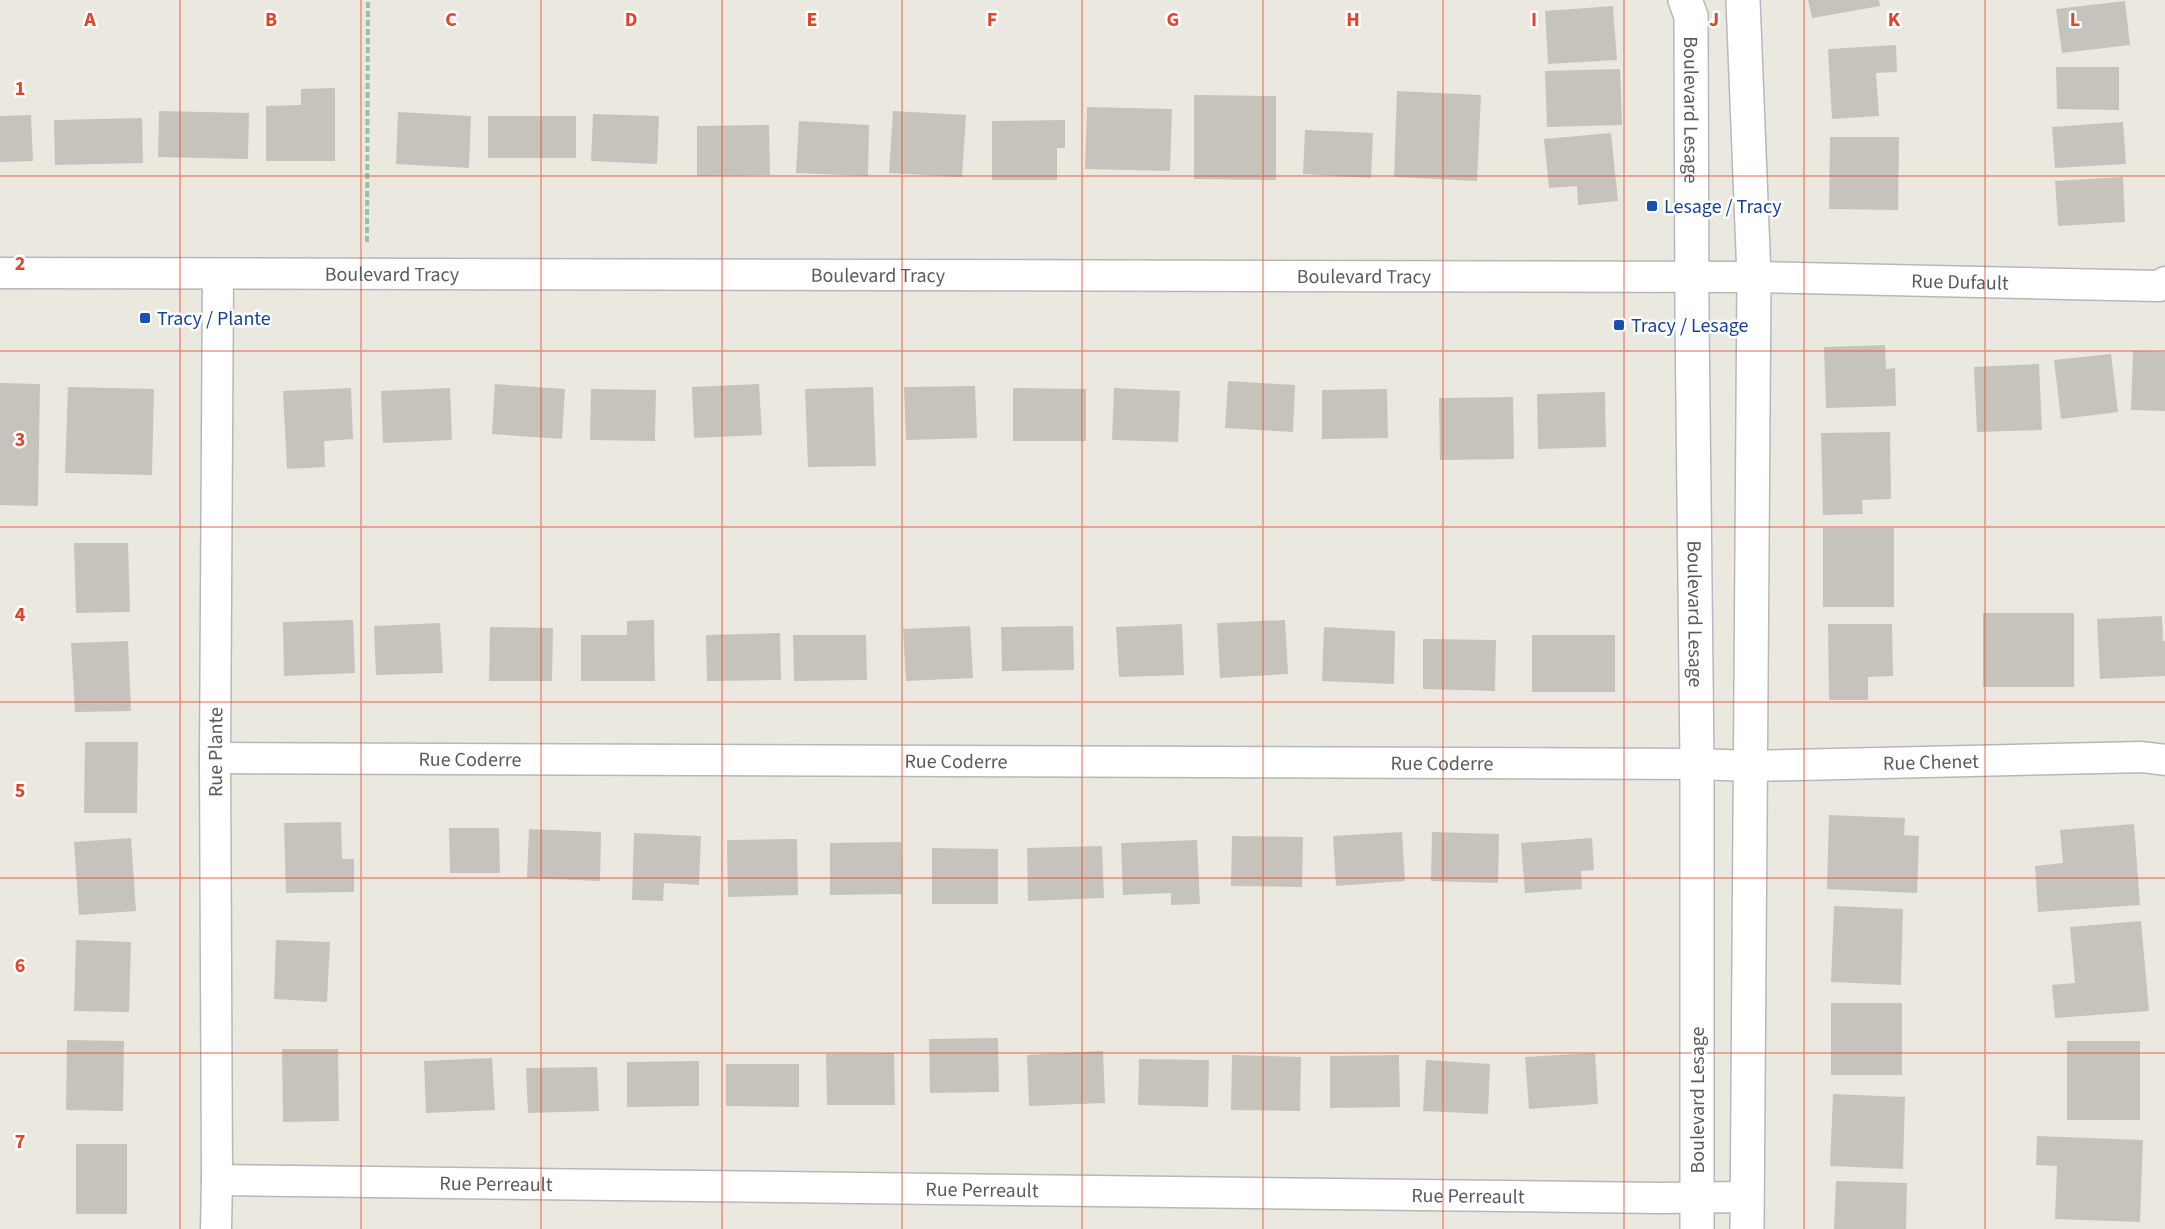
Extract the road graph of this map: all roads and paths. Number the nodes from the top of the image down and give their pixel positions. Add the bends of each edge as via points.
1 (368, 0) edge
2 (1685, 0) edge
3 (1743, 0) edge
4 (0, 273) edge
5 (219, 274) junction
6 (367, 274) junction
7 (1692, 277) junction
8 (1754, 277) junction
9 (2165, 282) edge
10 (215, 758) junction
11 (2165, 760) edge
12 (1697, 764) junction
13 (1751, 766) junction
14 (217, 1180) junction
15 (1747, 1197) junction
16 (1697, 1214) edge
17 (216, 1229) edge
18 (1747, 1229) edge

1 - 6 path
2 - 7 street, Boulevard Lesage via 1691,16
3 - 8 street
4 - 5 street, Boulevard Tracy
5 - 6 street, Boulevard Tracy
5 - 10 street, Rue Plante
6 - 7 street, Boulevard Tracy
7 - 8 street, Boulevard Tracy
7 - 12 street, Boulevard Lesage
8 - 9 street, Rue Dufault via 2159,286
8 - 13 street
10 - 12 street, Rue Coderre
10 - 14 street, Rue Plante
11 - 13 street, Rue Chenet via 2142,757
12 - 13 street, Rue Chenet
12 - 16 street, Boulevard Lesage
13 - 15 street
14 - 16 street, Rue Perreault
14 - 17 street, Rue Plante
15 - 16 street, Rue Perreault
15 - 18 street

